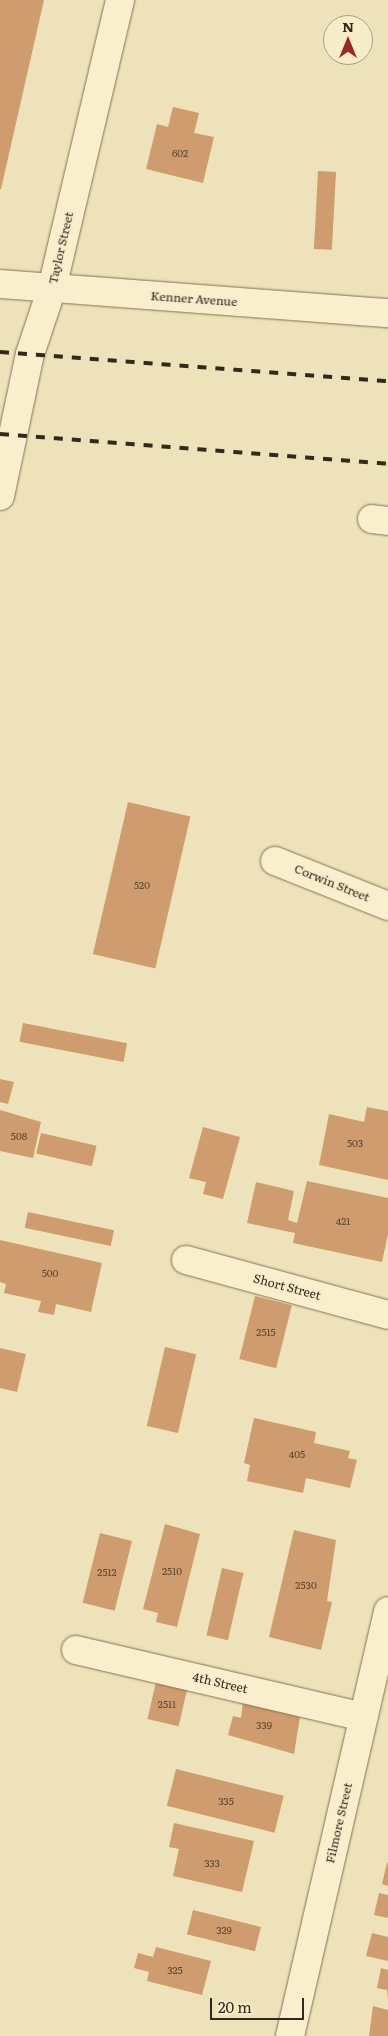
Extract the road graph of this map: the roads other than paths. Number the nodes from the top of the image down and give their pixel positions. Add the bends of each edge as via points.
1 (120, 0) edge
2 (0, 284) edge
3 (52, 288) junction
4 (388, 313) edge
5 (0, 496) edge
6 (275, 861) dead end
7 (388, 906) edge
8 (186, 1260) dead end
9 (388, 1314) edge
10 (388, 1611) edge
11 (76, 1650) dead end
12 (363, 1717) junction
13 (290, 2036) edge

1 - 3 street, Taylor Street
2 - 3 street, Kenner Avenue
3 - 4 street, Kenner Avenue
3 - 5 street, Taylor Street via 30,354
6 - 7 street, Corwin Street
8 - 9 street, Short Street
10 - 12 street, Filmore Street
11 - 12 street, 4th Street
12 - 13 street, Filmore Street

